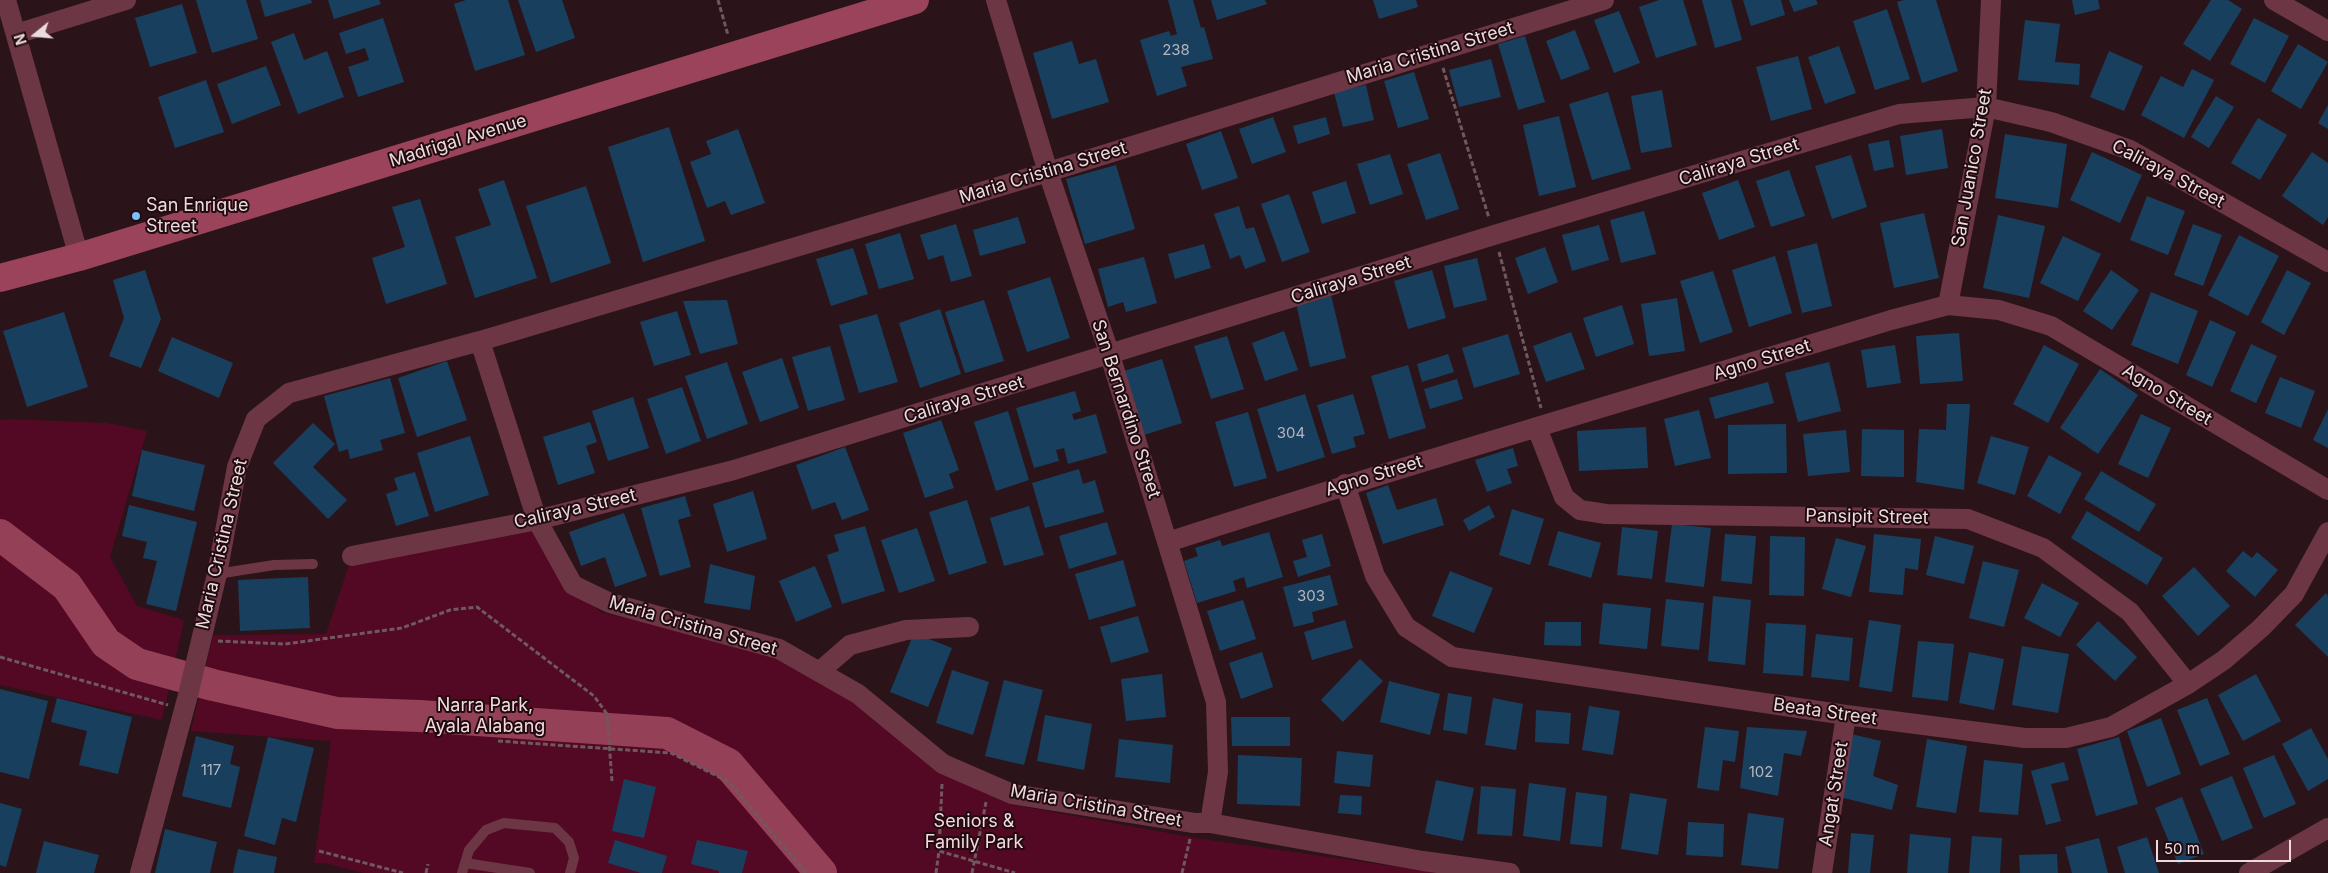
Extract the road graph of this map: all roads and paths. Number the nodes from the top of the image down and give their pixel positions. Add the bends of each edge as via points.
1 (6, 0) edge
2 (126, 0) edge
3 (718, 0) edge
4 (915, 0) edge
5 (996, 0) edge
6 (1604, 0) edge
7 (1991, 0) edge
8 (2274, 0) edge
9 (2328, 31) edge
10 (16, 34) junction
11 (734, 56) junction
12 (1986, 107) junction
13 (1048, 172) junction
14 (79, 257) junction
15 (2328, 262) edge
16 (0, 278) edge
17 (1948, 305) junction
18 (480, 341) junction
19 (1110, 355) junction
20 (1537, 428) junction
21 (1345, 484) junction
22 (2328, 490) edge
23 (537, 520) junction
24 (2328, 532) edge
25 (1168, 542) junction
26 (352, 556) dead end
27 (313, 564) dead end
28 (217, 574) junction
29 (969, 626) dead end
30 (198, 647) junction
31 (0, 658) edge
32 (820, 670) junction
33 (2188, 684) junction
34 (186, 702) junction
35 (1846, 716) junction
36 (498, 741) dead end
37 (611, 748) junction
38 (943, 764) junction
39 (612, 781) dead end
40 (990, 784) junction
41 (1202, 823) junction
42 (2328, 828) edge
43 (319, 851) dead end
44 (939, 851) junction
45 (974, 861) junction
46 (428, 864) dead end
47 (464, 868) edge
48 (140, 873) edge
49 (403, 873) edge
50 (426, 873) edge
51 (530, 873) edge
52 (570, 873) edge
53 (806, 873) edge
54 (936, 873) edge
55 (972, 873) edge
56 (1015, 873) edge
57 (1182, 873) edge
58 (1510, 873) edge
59 (1822, 873) edge
60 (2249, 873) edge

1 - 10 street
2 - 10 street
3 - 11 path
4 - 11 street, Madrigal Avenue
5 - 13 street, San Bernardino Street
6 - 13 street, Maria Cristina Street
7 - 12 street, San Juanico Street
8 - 9 street
10 - 14 street
11 - 14 street, Madrigal Avenue
12 - 15 street, Caliraya Street via 2051,122 2130,150
12 - 17 street, San Juanico Street
12 - 19 street, Caliraya Street via 1899,114 1494,235
13 - 18 street, Maria Cristina Street
13 - 19 street, San Bernardino Street
14 - 16 street, Madrigal Avenue
17 - 20 street, Agno Street
17 - 22 street, Agno Street via 1999,310 2051,326
18 - 23 street, Maria Cristina Street
18 - 28 street, Maria Cristina Street via 289,393 256,419 237,467
19 - 23 street, Caliraya Street via 734,470
19 - 25 street, San Bernardino Street
20 - 21 street, Agno Street
20 - 33 street, Pansipit Street via 1564,497 1580,510 1606,514 1968,518 2043,548 2130,612
21 - 25 street, Agno Street
21 - 35 street, Beata Street via 1375,576 1406,626 1452,657
23 - 26 street, Caliraya Street
23 - 32 street, Maria Cristina Street via 573,585 610,604 779,649
24 - 33 street, Beata Street via 2294,594 2224,660
25 - 41 street, San Bernardino Street via 1216,702 1218,772
27 - 28 lane via 274,565
28 - 30 street, Maria Cristina Street
29 - 32 street via 906,630 850,645
30 - 34 street, Maria Cristina Street
30 - 37 path via 285,644 402,628 450,610 478,607 594,696 607,714
31 - 34 path
32 - 38 street, Maria Cristina Street via 858,694
33 - 35 street, Beata Street via 2111,727 2066,738 2025,738
34 - 48 street, Maria Cristina Street
35 - 59 street, Angat Street
36 - 37 path
37 - 39 path
37 - 53 path via 671,753 729,782
38 - 40 street, Maria Cristina Street
38 - 44 path
40 - 41 street, Maria Cristina Street via 1012,794
40 - 45 path
41 - 57 path
41 - 58 street, Maria Cristina Street
42 - 60 street
43 - 49 path
44 - 45 path
44 - 54 path
45 - 55 path
45 - 56 path
46 - 50 path
47 - 51 lane
47 - 52 lane via 469,850 486,830 504,823 555,828 569,842 574,858

